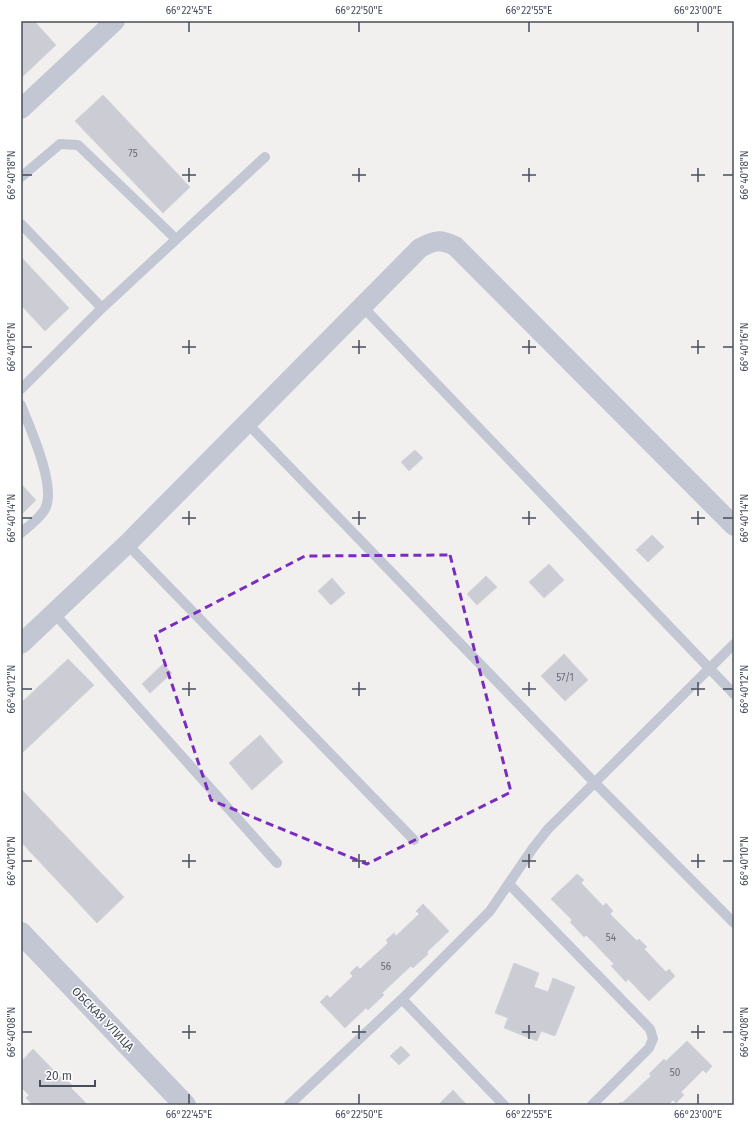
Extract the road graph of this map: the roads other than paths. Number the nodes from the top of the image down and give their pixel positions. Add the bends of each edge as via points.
1 (115, 21) edge
2 (21, 109) edge
3 (265, 158) dead end
4 (21, 177) edge
5 (21, 224) edge
6 (176, 239) junction
7 (362, 306) junction
8 (102, 308) junction
9 (21, 389) edge
10 (21, 405) edge
11 (247, 423) junction
12 (734, 526) edge
13 (21, 534) edge
14 (127, 544) junction
15 (54, 614) junction
16 (21, 644) edge
17 (734, 644) edge
18 (708, 669) junction
19 (734, 694) edge
20 (595, 784) junction
21 (414, 840) dead end
22 (277, 863) dead end
23 (509, 884) junction
24 (734, 923) edge
25 (21, 932) edge
26 (402, 1000) junction
27 (185, 1105) edge
28 (289, 1105) edge
29 (504, 1105) edge
30 (592, 1105) edge

1 - 2 street
3 - 6 lane
4 - 6 lane via 60,144 78,144
5 - 8 lane
6 - 8 lane
7 - 11 street
7 - 12 street via 420,248 433,241 445,241 455,246
7 - 18 lane
8 - 9 lane
10 - 13 lane via 43,465 49,496 45,510
11 - 14 street
11 - 20 lane
14 - 15 street
14 - 21 lane
15 - 16 street
15 - 22 lane
17 - 18 lane
18 - 19 lane
18 - 20 lane
20 - 23 lane via 548,829
20 - 24 lane
23 - 26 lane via 490,911
23 - 30 lane via 650,1029 653,1039 649,1048
25 - 27 street, ОБСКАЯ УЛИЦА
26 - 28 lane
26 - 29 lane

